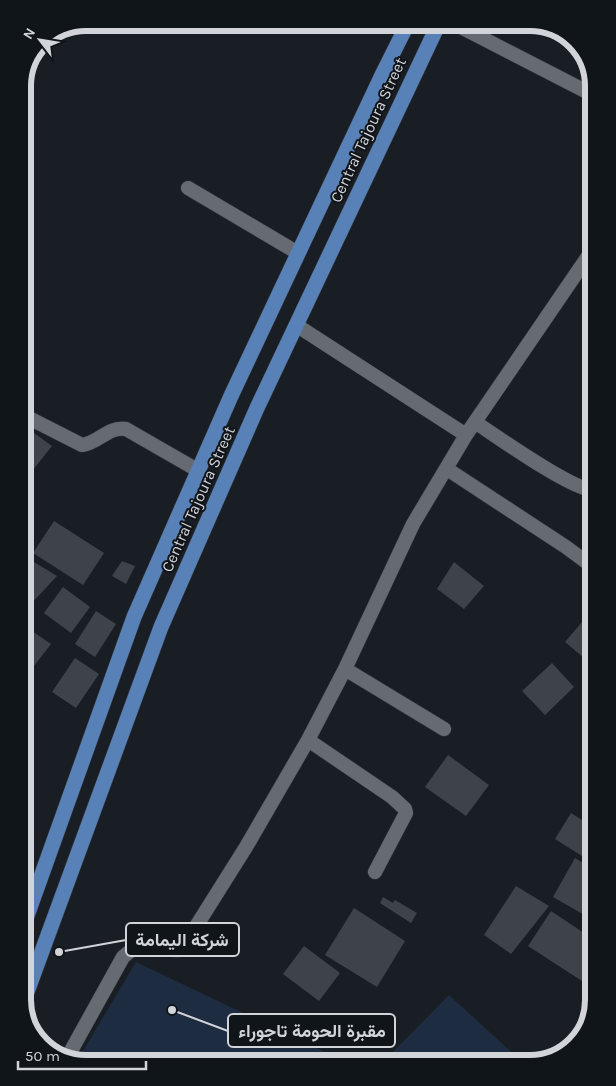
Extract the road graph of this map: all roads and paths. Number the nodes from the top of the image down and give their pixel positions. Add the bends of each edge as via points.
1 (404, 31) edge
2 (435, 31) edge
3 (469, 31) edge
4 (585, 90) edge
5 (188, 188) dead end
6 (298, 254) junction
7 (585, 262) edge
8 (296, 325) junction
9 (31, 419) edge
10 (475, 422) junction
11 (466, 435) junction
12 (447, 469) junction
13 (199, 471) junction
14 (585, 488) edge
15 (585, 561) edge
16 (345, 669) junction
17 (444, 730) dead end
18 (308, 740) junction
19 (375, 872) dead end
20 (31, 902) edge
21 (31, 981) edge
22 (69, 1052) edge

1 - 6 main road
2 - 8 main road, Central Tajoura Street
3 - 4 street
5 - 6 street
6 - 13 main road
7 - 10 street
8 - 11 street
8 - 21 main road, Central Tajoura Street via 161,628
9 - 13 street via 82,445 88,445 113,429 126,429
10 - 11 street
10 - 14 street via 555,473
11 - 12 street
12 - 15 street
12 - 16 street via 413,524
13 - 20 main road via 134,617
16 - 17 street
16 - 18 street
18 - 19 street via 405,809 406,813
18 - 22 street via 185,944 178,950 143,945 123,957

